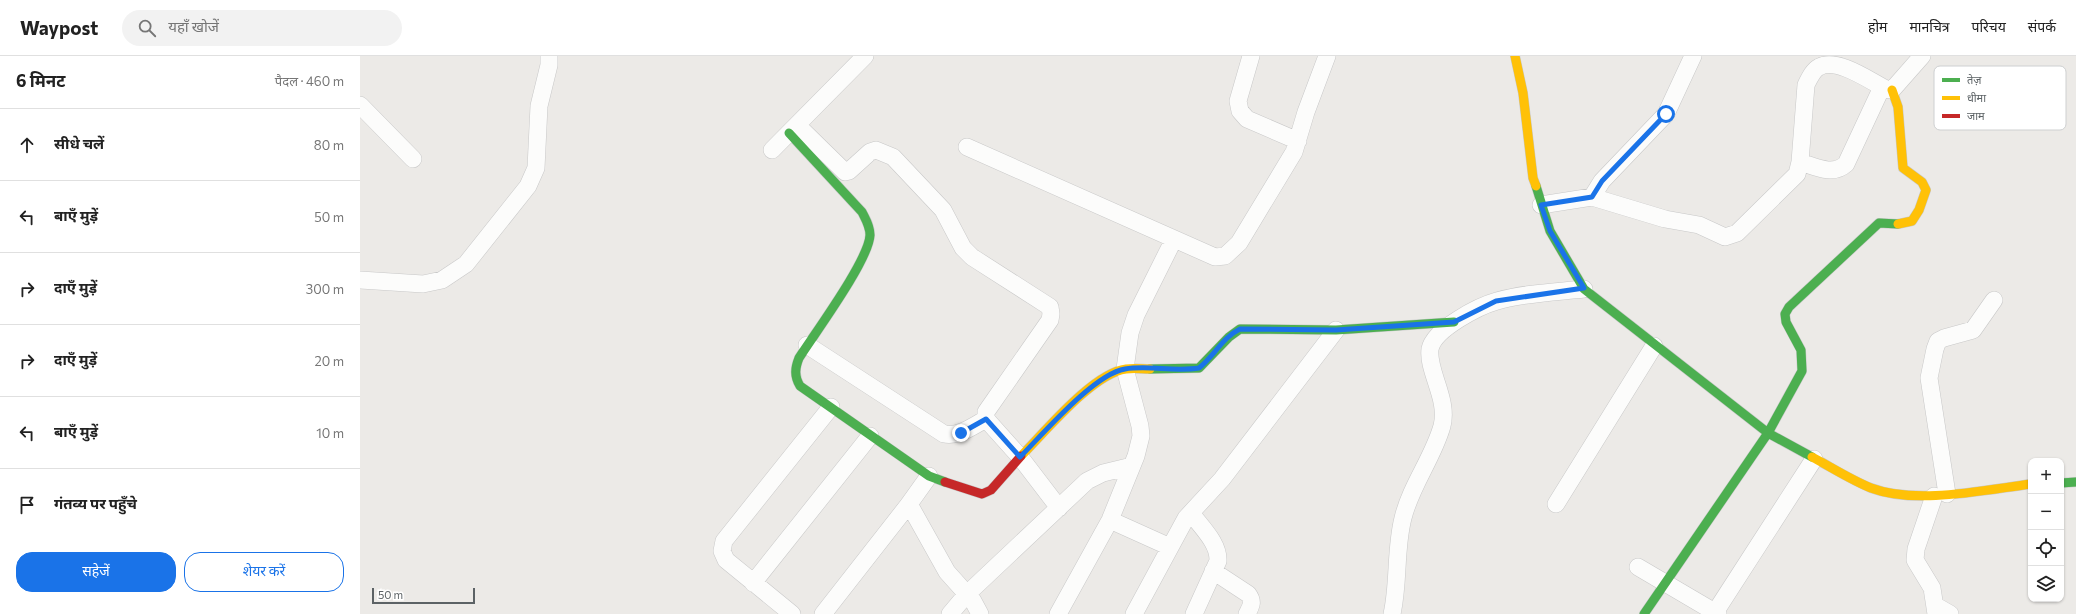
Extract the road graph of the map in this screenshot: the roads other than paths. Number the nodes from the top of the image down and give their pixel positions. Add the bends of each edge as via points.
1 (549, 56) edge
2 (865, 56) edge
3 (1251, 56) edge
4 (1327, 56) edge
5 (1515, 56) edge
6 (1693, 56) edge
7 (1922, 56) edge
8 (1887, 88) junction
9 (360, 105) edge
10 (793, 129) junction
11 (1298, 141) junction
12 (967, 147) dead end
13 (772, 150) dead end
14 (413, 158) dead end
15 (1800, 162) junction
16 (1592, 197) junction
17 (1541, 205) junction
18 (1174, 239) junction
19 (360, 280) edge
20 (1584, 288) junction
21 (1994, 300) dead end
22 (1454, 322) junction
23 (1336, 330) junction
24 (807, 345) junction
25 (1654, 346) junction
26 (1124, 369) junction
27 (831, 407) junction
28 (986, 419) junction
29 (1768, 433) junction
30 (870, 436) junction
31 (1020, 457) junction
32 (1814, 459) junction
33 (1132, 466) junction
34 (929, 476) junction
35 (2076, 482) edge
36 (2064, 483) edge
37 (2028, 484) edge
38 (1940, 495) junction
39 (909, 504) junction
40 (1556, 504) dead end
41 (1059, 508) junction
42 (1191, 513) junction
43 (1110, 520) junction
44 (1170, 547) junction
45 (1638, 567) dead end
46 (1213, 571) junction
47 (754, 583) junction
48 (1665, 583) junction
49 (966, 595) junction
50 (1941, 611) edge
51 (1061, 613) edge
52 (1716, 613) edge
53 (792, 614) edge
54 (824, 614) edge
55 (950, 614) edge
56 (980, 614) edge
57 (1134, 614) edge
58 (1194, 614) edge
59 (1247, 614) edge
60 (1392, 614) edge
61 (1644, 614) edge

1 - 19 street via 539,106 536,168 528,186 466,264 442,280 423,284
2 - 10 street
3 - 11 street via 1238,101 1240,111 1246,119
4 - 11 street
5 - 17 street via 1523,93 1533,178
6 - 16 street via 1666,114 1602,181
7 - 8 street
8 - 15 street via 1846,164 1839,170 1832,171
8 - 15 street via 1848,68 1829,65 1819,67 1806,85
8 - 29 street via 1898,107 1903,168 1906,173 1920,181 1927,191 1916,219 1908,224 1879,223 1789,307 1786,322 1801,350 1802,371
9 - 14 street
10 - 13 street
10 - 24 street via 862,212 870,228 867,248 859,265
10 - 28 street via 845,172 876,150 893,157 943,210 963,248 972,257 1050,307 1050,320 986,412
11 - 18 street via 1294,152 1239,243 1225,256 1215,257
12 - 18 street
15 - 16 street via 1797,174 1790,182 1736,233 1725,237 1699,225 1665,219
16 - 17 street
17 - 20 street via 1550,231
18 - 26 street via 1136,315
20 - 22 street via 1496,301
20 - 25 street
21 - 38 street via 1973,330 1944,338 1938,341 1934,349 1929,378
22 - 23 street
22 - 60 street via 1436,336 1430,348 1430,358 1443,409 1442,424 1402,519
23 - 26 street via 1240,329 1231,333 1199,368
23 - 42 street via 1222,479
24 - 27 street via 794,371 796,379 800,386
24 - 28 street via 944,434 952,436 961,433
25 - 29 street
25 - 40 street
26 - 31 street via 1091,386
26 - 33 street via 1141,436
27 - 30 street
27 - 47 street via 724,541 722,551 726,560
28 - 31 street
29 - 32 street
29 - 48 street
30 - 34 street
30 - 47 street
31 - 34 street via 991,490 982,494
31 - 41 street
32 - 38 street via 1871,488 1896,495
32 - 52 street
33 - 41 street via 1095,476
33 - 43 street
34 - 39 street
35 - 36 street
37 - 38 street
38 - 50 street via 1916,548 1914,560 1932,588
39 - 49 street via 947,572
39 - 54 street
41 - 49 street
42 - 44 street
42 - 46 street via 1214,544 1218,555
43 - 44 street
43 - 51 street
44 - 57 street
45 - 48 street
46 - 58 street
46 - 59 street via 1252,599
47 - 53 street
48 - 52 street
48 - 61 street
49 - 55 street
49 - 56 street

